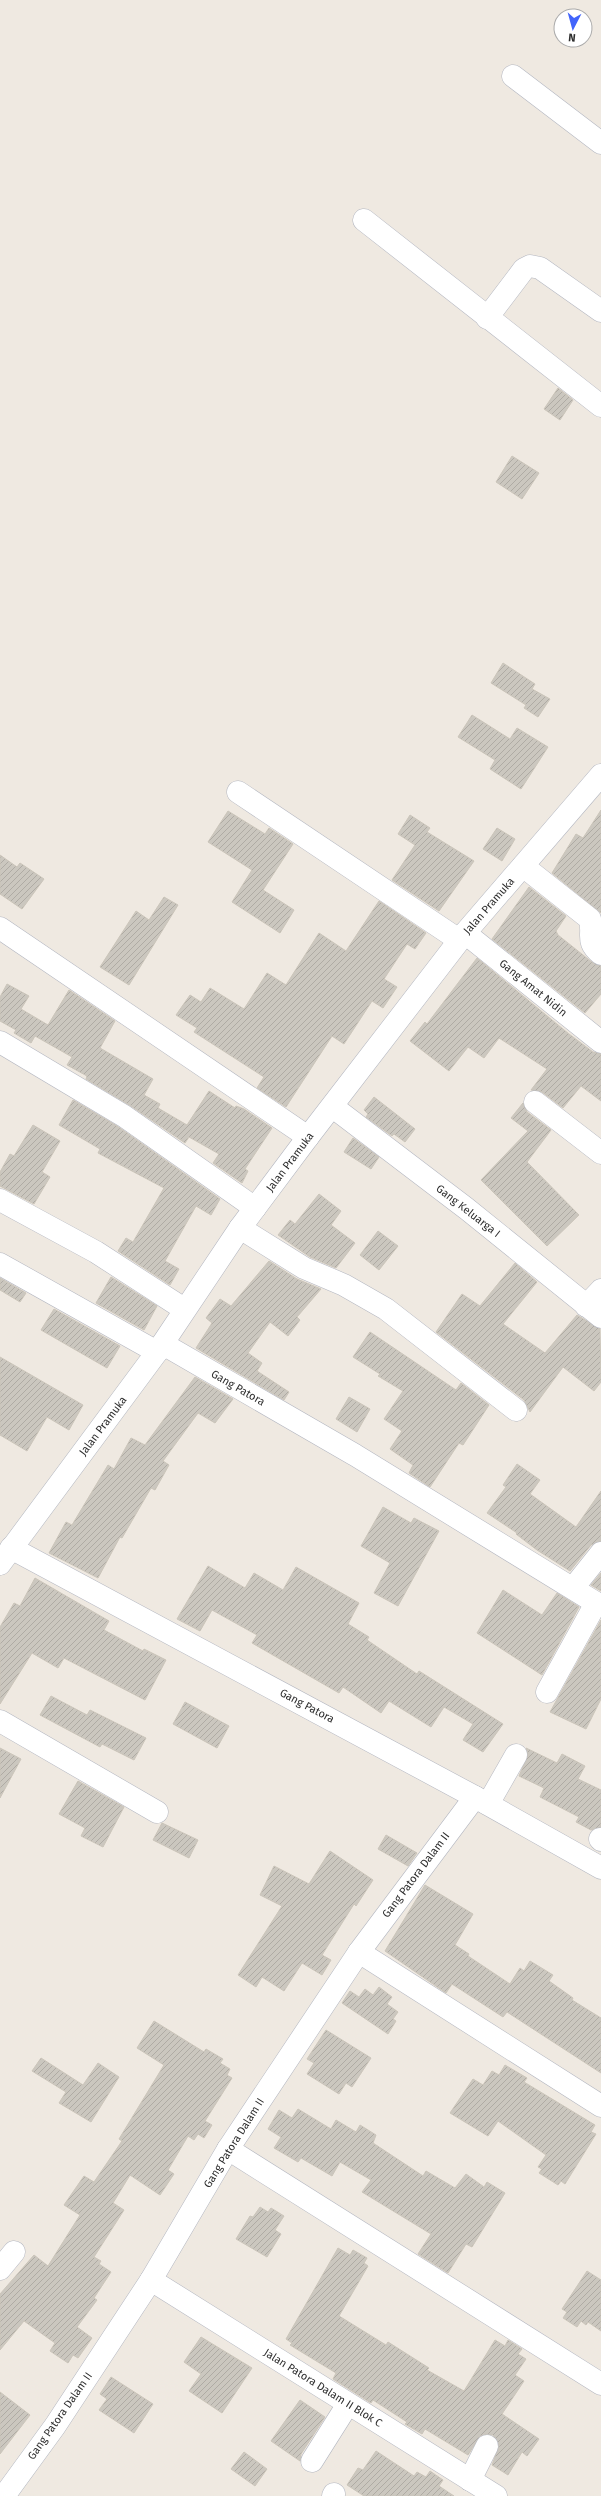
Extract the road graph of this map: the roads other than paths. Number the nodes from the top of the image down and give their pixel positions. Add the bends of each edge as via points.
1 (513, 76) dead end
2 (601, 143) edge
3 (364, 220) dead end
4 (601, 311) edge
5 (487, 318) junction
6 (601, 406) edge
7 (601, 775) edge
8 (238, 792) dead end
9 (523, 866) junction
10 (0, 928) edge
11 (462, 937) junction
12 (601, 954) edge
13 (0, 1042) edge
14 (601, 1042) edge
15 (535, 1102) dead end
16 (333, 1107) junction
17 (308, 1137) junction
18 (601, 1153) edge
19 (0, 1200) edge
20 (255, 1208) junction
21 (240, 1228) junction
22 (0, 1264) edge
23 (601, 1290) edge
24 (184, 1309) junction
25 (594, 1312) edge
26 (160, 1348) junction
27 (516, 1410) dead end
28 (601, 1553) edge
29 (4, 1556) edge
30 (573, 1588) junction
31 (599, 1604) edge
32 (547, 1692) dead end
33 (0, 1721) edge
34 (516, 1755) dead end
35 (481, 1800) junction
36 (156, 1812) dead end
37 (601, 1868) edge
38 (359, 1952) junction
39 (601, 2106) edge
40 (228, 2148) junction
41 (14, 2252) dead end
42 (0, 2269) edge
43 (151, 2280) junction
44 (601, 2384) edge
45 (348, 2404) junction
46 (487, 2446) dead end
47 (312, 2461) dead end
48 (470, 2480) junction
49 (4, 2496) edge
50 (496, 2496) edge

1 - 2 street
3 - 5 street
4 - 5 street via 540,268 530,266 524,269
5 - 6 street
7 - 9 street, Jalan Pramuka
8 - 11 street, Gang Amat Nidin
9 - 11 street, Jalan Pramuka
9 - 12 street via 590,919 590,940 593,948
10 - 17 street
11 - 14 street, Gang Amat Nidin
11 - 16 street, Jalan Pramuka
13 - 20 street via 124,1116
15 - 18 street
16 - 17 street, Jalan Pramuka
16 - 25 street, Gang Keluarga I via 467,1209
17 - 20 street, Jalan Pramuka
19 - 24 street via 96,1252
20 - 21 street, Jalan Pramuka
21 - 24 street, Jalan Pramuka
21 - 27 street via 304,1268 344,1284 386,1309
22 - 26 street, Gang Patora
23 - 25 street
24 - 26 street, Jalan Pramuka
26 - 29 street, Jalan Pramuka
26 - 30 street, Gang Patora via 355,1455
28 - 30 street
29 - 35 street, Gang Patora
30 - 31 street, Gang Patora
31 - 32 street
33 - 36 street
34 - 35 street, Gang Patora Dalam II
35 - 37 street, Gang Patora
35 - 38 street, Gang Patora Dalam II
38 - 39 street
38 - 40 street, Gang Patora Dalam II
40 - 43 street, Gang Patora Dalam II
40 - 44 street
41 - 42 street
43 - 45 street, Jalan Patora Dalam II Blok C
43 - 49 street, Gang Patora Dalam II via 56,2426
45 - 47 street
45 - 48 street, Jalan Patora Dalam II Blok C
46 - 48 street
48 - 50 street, Jalan Patora Dalam II Blok C

